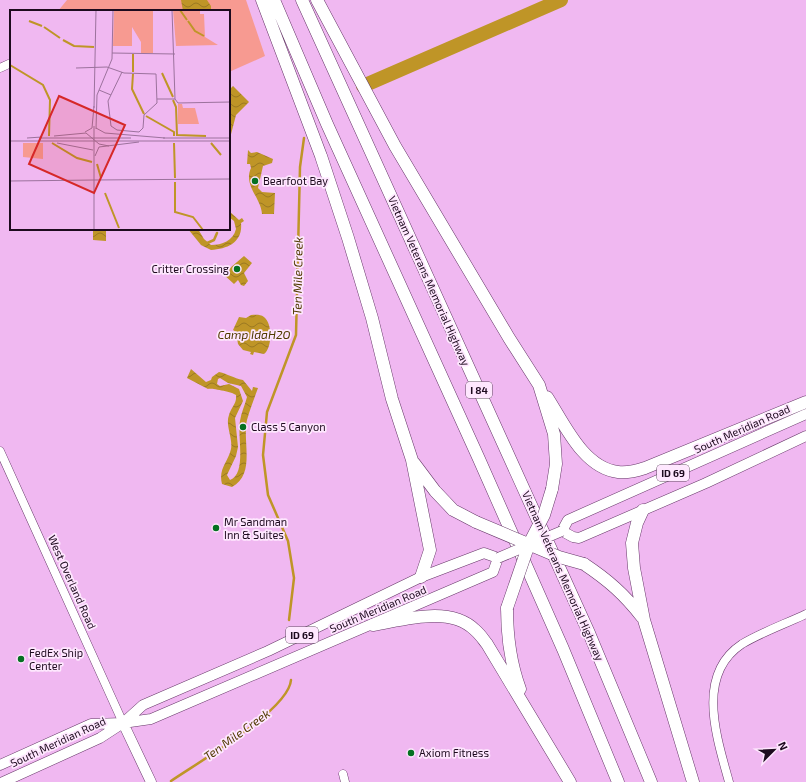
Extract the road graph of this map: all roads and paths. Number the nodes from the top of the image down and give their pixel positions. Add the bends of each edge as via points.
1 (262, 0) edge
2 (274, 0) edge
3 (302, 0) edge
4 (317, 0) edge
5 (10, 63) edge
6 (0, 68) edge
7 (539, 385) junction
8 (806, 402) edge
9 (806, 414) edge
10 (806, 436) edge
11 (0, 451) edge
12 (412, 460) junction
13 (643, 510) junction
14 (562, 531) junction
15 (529, 544) junction
16 (498, 558) junction
17 (421, 577) junction
18 (806, 614) edge
19 (644, 620) junction
20 (373, 624) junction
21 (531, 719) junction
22 (123, 723) junction
23 (0, 765) edge
24 (3, 782) edge
25 (151, 782) edge
26 (570, 782) edge
27 (618, 782) edge
28 (651, 782) edge
29 (693, 782) edge
30 (729, 782) edge

1 - 12 highway via 321,156 348,238 372,318 392,399
2 - 27 highway, I 84 via 327,124 563,649
3 - 28 highway, Vietnam Veterans Memorial Highway / I 84 via 586,626
4 - 7 highway via 395,146
5 - 6 street
7 - 8 highway via 583,452 600,466 617,472 646,468
7 - 15 highway, bridge via 554,434 556,464 544,515
9 - 14 main road, South Meridian Road / ID 69 via 568,520
10 - 13 main road, ID 69
11 - 22 street, West Overland Road
12 - 15 highway, bridge via 452,510
12 - 17 highway via 430,550
13 - 14 main road, ID 69 via 580,538
13 - 19 highway via 632,543
14 - 15 main road, South Meridian Road / ID 69, bridge
15 - 16 main road, South Meridian Road / ID 69, bridge
15 - 19 highway, bridge via 584,564 628,599
15 - 21 highway, bridge via 507,608 507,636 513,670
16 - 17 main road, South Meridian Road / ID 69 via 484,553
16 - 20 main road, South Meridian Road / ID 69 via 493,572
17 - 22 main road, South Meridian Road / ID 69 via 268,651 143,705
18 - 30 street via 742,645 726,659 718,673 713,688 713,708
19 - 29 highway
20 - 21 highway via 444,616 459,620 474,629 487,644
20 - 22 main road, South Meridian Road / ID 69 via 152,719
21 - 26 highway
22 - 23 main road, South Meridian Road / ID 69 via 91,724
22 - 24 main road, South Meridian Road / ID 69 via 100,738
22 - 25 main road

